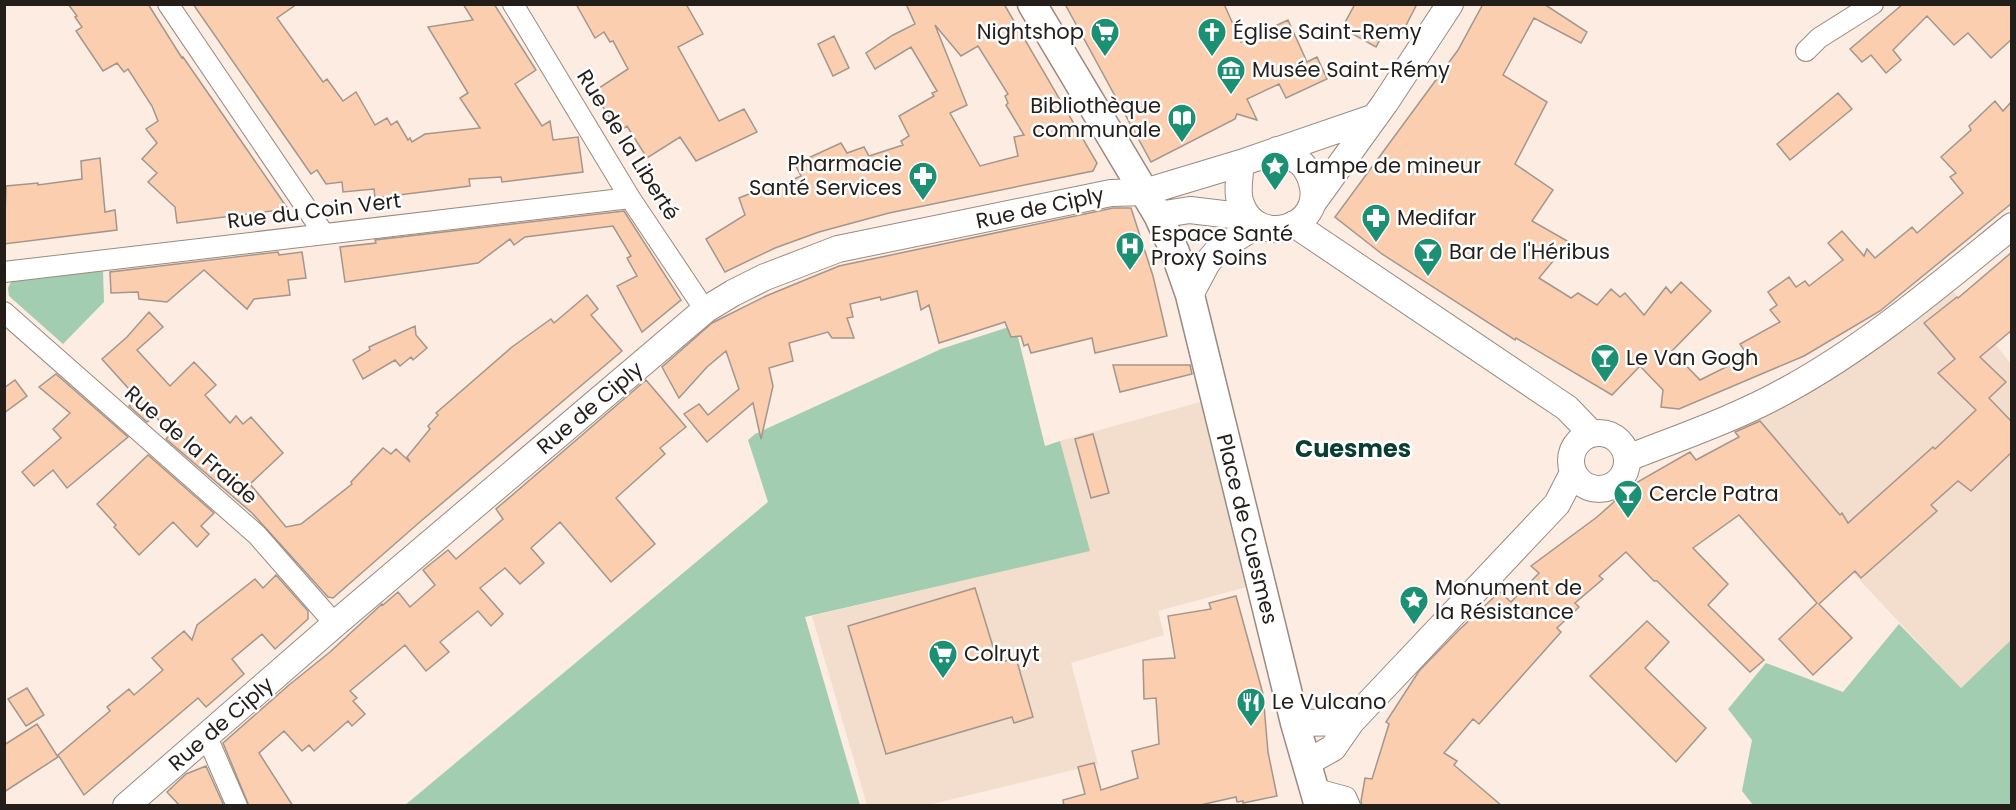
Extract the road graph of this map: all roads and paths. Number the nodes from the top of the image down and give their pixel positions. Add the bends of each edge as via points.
1 (168, 4) edge
2 (513, 4) edge
3 (1032, 4) edge
4 (1450, 4) edge
5 (1873, 4) edge
6 (1806, 51) dead end
7 (1374, 117) junction
8 (1277, 150) junction
9 (1241, 163) junction
10 (630, 198) junction
11 (1151, 204) junction
12 (1312, 204) junction
13 (1252, 221) junction
14 (1294, 224) junction
15 (2012, 226) edge
16 (324, 234) junction
17 (4, 272) edge
18 (1190, 295) junction
19 (705, 310) junction
20 (4, 312) edge
21 (1591, 433) junction
22 (1628, 458) junction
23 (1582, 480) junction
24 (335, 624) junction
25 (1351, 722) junction
26 (1295, 723) junction
27 (207, 737) junction
28 (1312, 783) edge
29 (126, 806) edge
30 (237, 806) edge
31 (1350, 806) edge

1 - 16 street
2 - 10 street, Rue de la Liberté
3 - 11 main road, Place de Cuesmes
4 - 7 street
5 - 6 street via 1819,38
7 - 8 street
7 - 12 street
8 - 9 street
8 - 12 street via 1301,163 1309,174 1314,191
9 - 11 street
9 - 13 street via 1240,204
10 - 16 street, Rue du Coin Vert
10 - 19 street, Rue de la Liberté
11 - 13 street
11 - 18 main road, Place de Cuesmes via 1175,252
11 - 19 street, Rue de Ciply via 1111,193 838,249 765,277
12 - 14 street via 1308,214
13 - 14 street via 1270,230
13 - 18 street via 1207,263
14 - 21 street via 1567,408
15 - 22 street via 1886,327 1830,365 1786,391 1717,423
16 - 17 street, Rue du Coin Vert
18 - 26 main road, Place de Cuesmes
19 - 24 street, Rue de Ciply
20 - 24 street, Rue de la Fraide via 257,535
21 - 22 street via 1616,437
21 - 23 street via 1577,443 1572,453 1571,462
22 - 23 street via 1623,475 1611,486 1600,489
23 - 25 street
24 - 27 street, Rue de Ciply
25 - 26 street
25 - 28 street
26 - 28 main road, Place de Cuesmes
27 - 29 street, Rue de Ciply
27 - 30 street
28 - 31 street via 1346,797

